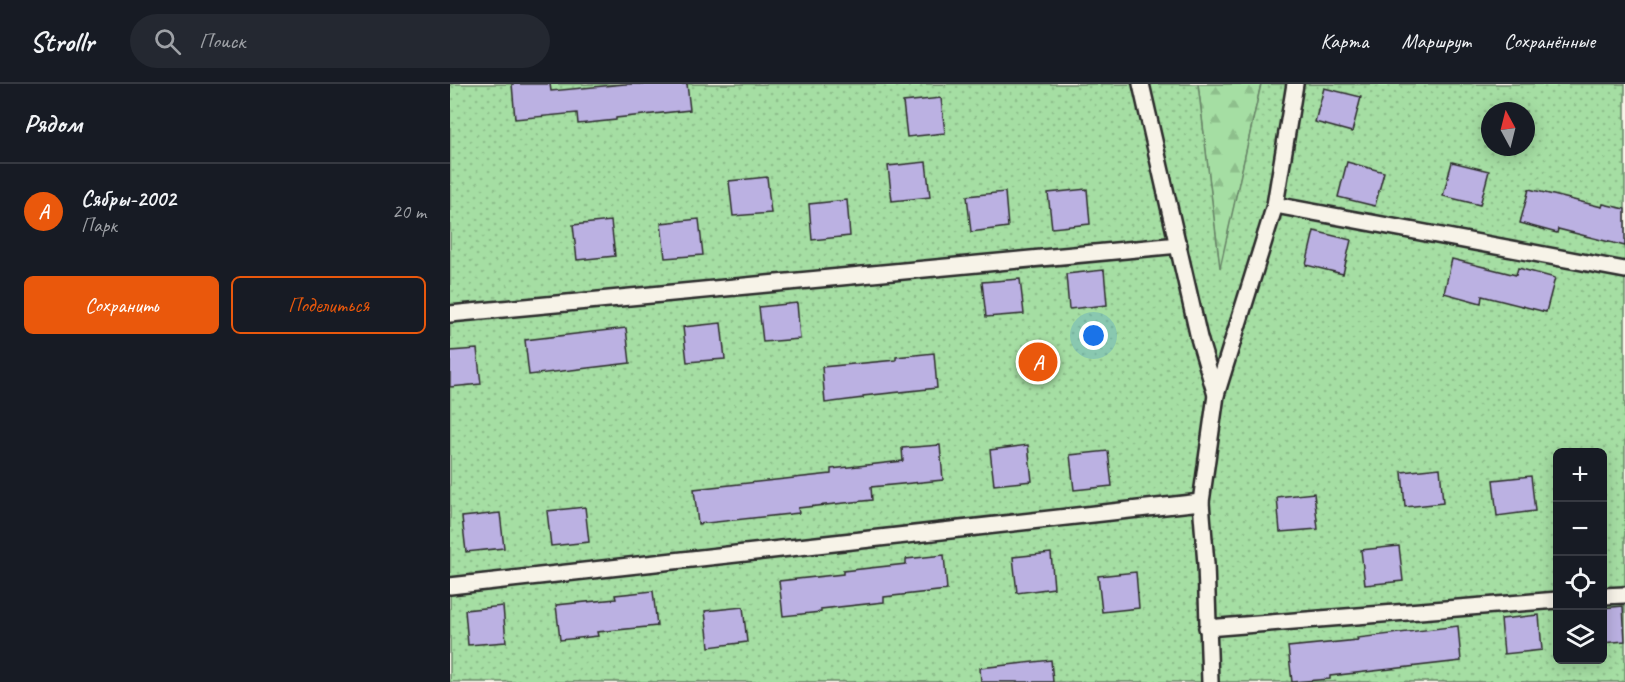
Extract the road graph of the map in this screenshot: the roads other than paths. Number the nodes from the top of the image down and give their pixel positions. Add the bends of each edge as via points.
1 (1141, 84) edge
2 (1295, 84) edge
3 (1275, 205) junction
4 (1179, 245) junction
5 (1625, 270) edge
6 (450, 314) edge
7 (1216, 395) junction
8 (1201, 502) junction
9 (450, 586) edge
10 (1625, 595) edge
11 (1607, 596) edge
12 (1553, 600) edge
13 (1207, 628) junction
14 (1210, 682) edge

1 - 4 lane
2 - 3 lane
3 - 5 lane
3 - 7 lane
4 - 6 lane
4 - 7 lane
7 - 8 lane
8 - 9 lane
8 - 13 lane
10 - 11 lane
12 - 13 lane
13 - 14 lane

